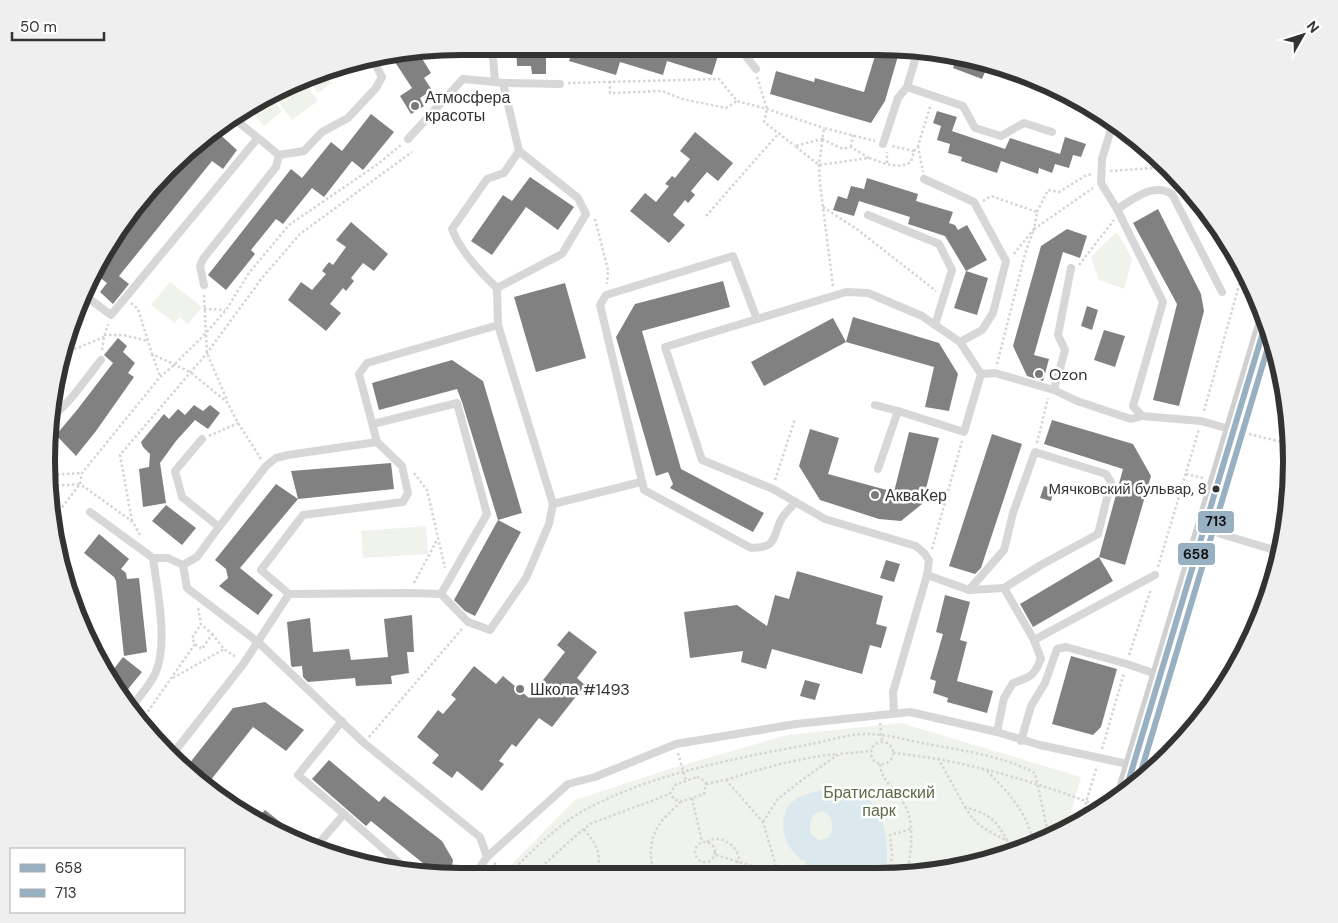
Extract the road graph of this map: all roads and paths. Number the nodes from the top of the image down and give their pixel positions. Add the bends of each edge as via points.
1 (494, 55) edge
2 (745, 55) edge
3 (916, 57) edge
4 (375, 65) edge
5 (756, 69) joint
6 (610, 81) junction
7 (499, 83) junction
8 (560, 84) joint
9 (907, 87) junction
10 (933, 96) junction
11 (737, 102) junction
12 (767, 109) junction
13 (238, 122) edge
14 (824, 128) junction
15 (1111, 130) edge
16 (1052, 132) dead end
17 (778, 134) junction
18 (853, 135) junction
19 (257, 139) junction
20 (408, 139) joint
21 (822, 139) junction
22 (883, 144) joint
23 (795, 146) junction
24 (918, 146) junction
25 (851, 147) junction
26 (914, 151) junction
27 (412, 152) dead end
28 (519, 152) junction
29 (279, 155) junction
30 (869, 158) junction
31 (887, 164) junction
32 (819, 165) junction
33 (924, 179) joint
34 (1100, 183) junction
35 (976, 206) junction
36 (823, 207) junction
37 (1118, 211) junction
38 (586, 214) junction
39 (868, 215) dead end
40 (706, 216) dead end
41 (1034, 229) junction
42 (1006, 261) junction
43 (1071, 268) joint
44 (1240, 281) edge
45 (204, 285) joint
46 (497, 288) junction
47 (1222, 292) dead end
48 (606, 295) junction
49 (834, 295) junction
50 (125, 298) junction
51 (944, 298) junction
52 (89, 299) edge
53 (204, 309) junction
54 (226, 310) junction
55 (111, 316) junction
56 (757, 319) junction
57 (498, 325) junction
58 (935, 325) junction
59 (205, 334) junction
60 (1262, 334) edge
61 (104, 336) junction
62 (148, 341) junction
63 (960, 342) junction
64 (71, 350) edge
65 (207, 353) junction
66 (152, 354) junction
67 (1255, 357) junction
68 (101, 360) joint
69 (1270, 361) edge
70 (174, 364) junction
71 (190, 372) junction
72 (995, 373) junction
73 (980, 374) junction
74 (160, 377) junction
75 (1052, 390) junction
76 (227, 402) junction
77 (875, 405) dead end
78 (898, 410) junction
79 (58, 412) edge
80 (1142, 416) junction
81 (795, 419) dead end
82 (1201, 421) junction
83 (238, 423) junction
84 (373, 424) junction
85 (1233, 430) junction
86 (964, 432) junction
87 (202, 439) joint
88 (377, 442) junction
89 (1282, 442) edge
90 (1035, 452) junction
91 (266, 466) junction
92 (878, 469) dead end
93 (411, 470) dead end
94 (1205, 471) dead end
95 (82, 473) junction
96 (1186, 474) junction
97 (55, 475) edge
98 (641, 482) junction
99 (80, 484) junction
100 (56, 486) edge
101 (773, 488) junction
102 (796, 502) junction
103 (553, 504) junction
104 (90, 512) dead end
105 (58, 513) edge
106 (133, 522) junction
107 (219, 527) junction
108 (1204, 530) junction
109 (141, 536) dead end
110 (438, 538) junction
111 (1273, 550) edge
112 (153, 558) junction
113 (929, 560) junction
114 (183, 565) junction
115 (926, 575) junction
116 (1155, 575) junction
117 (449, 582) junction
118 (1004, 588) junction
119 (969, 590) junction
120 (409, 592) junction
121 (195, 594) junction
122 (289, 594) junction
123 (442, 594) junction
124 (468, 622) junction
125 (201, 624) junction
126 (212, 634) junction
127 (1034, 640) junction
128 (258, 642) junction
129 (195, 644) junction
130 (224, 649) junction
131 (244, 663) junction
132 (1127, 664) junction
133 (1161, 676) junction
134 (172, 678) junction
135 (135, 703) edge
136 (894, 713) junction
137 (145, 716) edge
138 (880, 716) junction
139 (342, 720) junction
140 (997, 732) junction
141 (881, 734) junction
142 (1022, 741) junction
143 (882, 742) junction
144 (364, 743) junction
145 (676, 744) junction
146 (176, 751) edge
147 (871, 752) junction
148 (893, 753) junction
149 (839, 754) junction
150 (938, 758) junction
151 (1100, 758) junction
152 (880, 764) junction
153 (1134, 765) junction
154 (986, 770) junction
155 (684, 772) junction
156 (686, 780) junction
157 (726, 780) junction
158 (1129, 780) edge
159 (706, 784) junction
160 (1038, 785) junction
161 (670, 794) junction
162 (692, 798) junction
163 (1086, 801) junction
164 (680, 802) junction
165 (1094, 804) edge
166 (965, 807) junction
167 (1082, 813) edge
168 (344, 814) junction
169 (762, 822) junction
170 (911, 828) junction
171 (584, 829) junction
172 (1047, 830) edge
173 (1032, 837) edge
174 (1008, 841) junction
175 (320, 842) edge
176 (702, 842) junction
177 (707, 842) junction
178 (1010, 845) edge
179 (716, 855) junction
180 (488, 857) junction
181 (702, 862) junction
182 (738, 862) junction
183 (400, 863) edge
184 (890, 867) edge
185 (908, 867) edge
186 (480, 868) edge
187 (501, 868) edge
188 (518, 868) edge
189 (540, 868) edge
190 (598, 868) edge
191 (653, 868) edge
192 (700, 868) edge
193 (735, 868) edge
194 (758, 868) edge
195 (775, 868) edge

1 - 7 lane
2 - 5 lane
3 - 9 lane
4 - 29 lane via 382,78 348,118 322,132 304,151
5 - 12 path
6 - 8 path
6 - 11 path via 719,79
6 - 11 path via 610,93 662,91 682,99 726,108
7 - 8 lane
7 - 20 lane via 463,79
7 - 28 lane
9 - 10 lane
9 - 22 lane via 898,98
10 - 16 lane via 963,106 975,128 1001,136 1024,123
10 - 24 path
11 - 12 path
12 - 14 path
12 - 17 path via 764,122
13 - 19 lane
14 - 18 path
14 - 21 path
15 - 34 lane via 1102,159
17 - 23 path
17 - 40 path
18 - 22 path
18 - 25 path
19 - 29 lane
19 - 50 lane
20 - 54 path via 378,164 289,225 249,273
21 - 23 path
21 - 25 path via 843,149
21 - 32 path
23 - 32 path
24 - 26 path
24 - 33 path
25 - 30 path
26 - 31 path via 911,162 905,166
26 - 31 path via 888,146
27 - 65 path via 300,234 262,278
28 - 38 lane via 578,198
28 - 46 lane via 504,172 487,179 452,229
29 - 45 lane via 276,167 203,259 200,266
30 - 31 path
30 - 32 path
32 - 36 path
33 - 35 lane via 974,202
34 - 37 lane
34 - 41 path
35 - 41 path via 991,196 1037,212
35 - 42 lane
36 - 49 path
36 - 51 path via 858,230
37 - 43 path via 1078,266
37 - 47 lane via 1149,190 1165,190 1172,194
37 - 80 lane via 1163,302 1133,406
38 - 46 lane via 562,254
38 - 48 path via 593,212 608,270
39 - 51 lane via 939,244 952,270
41 - 42 path
41 - 72 path
42 - 63 lane via 993,313 982,330
43 - 75 lane via 1058,334 1065,350
44 - 82 path
45 - 53 path
46 - 57 lane
48 - 56 lane via 733,256
48 - 98 lane via 600,305
49 - 56 lane
49 - 58 lane via 868,293 922,316
50 - 55 lane
50 - 62 path via 138,309
51 - 58 lane
52 - 55 lane
53 - 54 path
53 - 59 path
54 - 59 path
55 - 61 path
56 - 101 lane via 665,347 702,460
57 - 84 lane via 367,363 359,374
57 - 103 lane
58 - 63 lane
59 - 65 path
59 - 70 path
60 - 67 street
61 - 62 path via 123,335
61 - 64 path
61 - 68 path
62 - 66 path
63 - 73 lane
65 - 71 path
65 - 76 path
66 - 70 path
66 - 74 path
67 - 69 lane
67 - 85 street
68 - 79 lane
70 - 71 path
70 - 74 path
71 - 76 path
71 - 106 path via 120,455
72 - 73 lane
72 - 75 lane
73 - 86 lane
74 - 95 path
75 - 80 lane via 1131,419
75 - 90 path
76 - 83 path
77 - 78 lane
78 - 86 lane
78 - 92 lane
80 - 82 lane
81 - 101 path
82 - 85 lane
82 - 96 path
83 - 87 path
83 - 91 path
84 - 88 lane
84 - 117 lane via 456,403 487,514
85 - 89 path
85 - 108 street
86 - 113 path
87 - 107 lane via 175,471 182,497
88 - 91 lane via 288,455 276,458
88 - 122 lane via 402,466 408,493 402,502 303,515 261,570
90 - 118 lane via 1106,474 1111,482 1098,534
90 - 119 lane via 1004,550
91 - 107 lane
93 - 110 path via 428,490
94 - 96 path via 1203,478
95 - 97 path
95 - 99 path
96 - 116 path
98 - 102 lane via 644,490 750,548 762,548 775,538 782,519
98 - 103 lane
99 - 100 path
99 - 105 path
99 - 106 path
101 - 102 lane
102 - 113 lane via 825,519 916,546
103 - 124 lane via 549,524 526,578 490,630
104 - 112 lane
106 - 109 path
107 - 114 lane via 197,557
108 - 111 lane
108 - 133 street
110 - 117 path
110 - 120 path
112 - 114 lane via 168,558
112 - 135 lane via 162,634 159,663 155,675
113 - 115 lane
114 - 121 lane via 187,588
115 - 119 lane
115 - 136 lane via 893,692
116 - 127 lane
116 - 132 path
117 - 123 lane
118 - 119 lane
118 - 127 lane
120 - 122 lane
120 - 123 lane
121 - 125 path
121 - 128 lane
122 - 128 lane
123 - 124 lane
124 - 144 path
125 - 126 path
125 - 129 path via 192,638
126 - 129 path via 202,649
126 - 130 path
127 - 140 lane via 1042,659 1036,672 1013,682 1004,698
128 - 131 lane
128 - 139 lane
129 - 134 path
130 - 131 path
130 - 134 path
131 - 146 lane
132 - 133 lane
132 - 142 lane via 1066,647 1057,649 1045,683 1031,706
132 - 151 path
133 - 153 street
134 - 137 path
136 - 138 lane
136 - 140 lane via 910,712
138 - 141 path
138 - 145 lane via 796,724
139 - 144 lane
139 - 168 lane via 298,775
140 - 142 lane
141 - 143 path
141 - 155 path via 863,734 777,750
141 - 160 path via 1022,766 1035,773
142 - 151 lane
143 - 147 path via 877,743
143 - 148 path via 892,747
144 - 180 lane via 480,837
145 - 155 path
145 - 180 lane via 568,784
147 - 149 path
147 - 152 path
148 - 150 path
148 - 152 path via 891,759
149 - 157 path via 770,766
149 - 169 path via 778,800
150 - 154 path
150 - 166 path
151 - 153 lane
151 - 163 path
152 - 170 path via 882,776 907,810
153 - 158 street
154 - 160 path
154 - 173 path via 1016,804
155 - 156 path
155 - 188 path via 584,811 554,830
156 - 159 path via 697,777
156 - 161 path via 675,785
157 - 159 path
157 - 169 path
159 - 162 path via 704,794
160 - 163 path
160 - 172 path
161 - 164 path
161 - 171 path via 601,819
162 - 164 path
162 - 176 path
163 - 165 path
163 - 167 path
164 - 191 path via 660,823 652,844
166 - 174 path via 978,824
166 - 174 path via 993,818
168 - 175 lane
168 - 183 lane
169 - 195 path
170 - 184 path via 890,835
170 - 185 path
171 - 189 path
171 - 190 path via 600,855
174 - 178 path
176 - 177 path
176 - 181 path via 695,851
177 - 179 path via 714,846
177 - 182 path via 714,838 729,843 737,851
179 - 181 path via 712,861
179 - 182 path
180 - 186 lane
180 - 187 path
181 - 192 path
182 - 193 path
182 - 194 path

